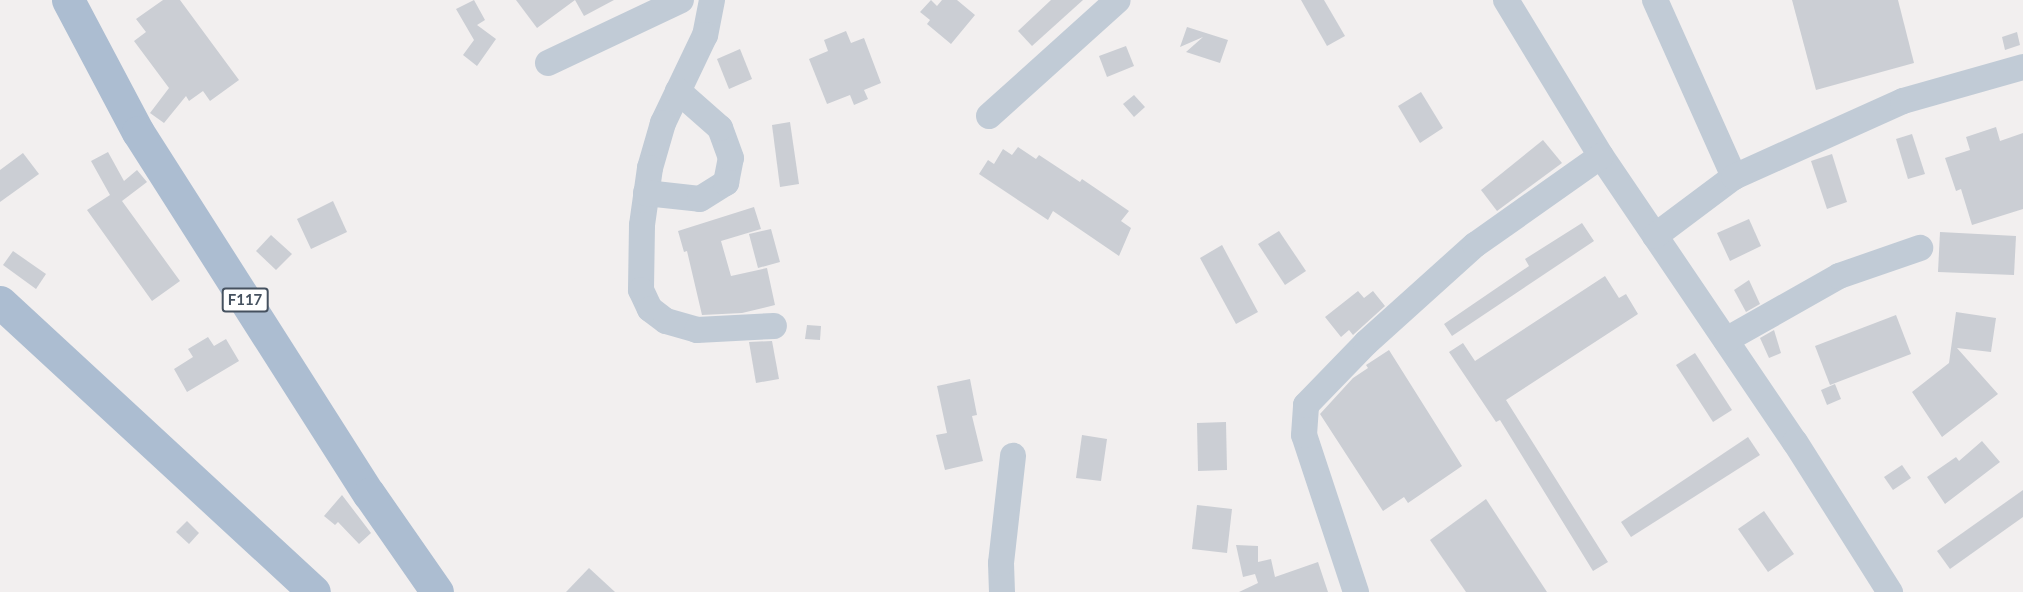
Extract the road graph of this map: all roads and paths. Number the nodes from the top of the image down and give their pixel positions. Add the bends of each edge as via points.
1 (68, 0) edge
2 (681, 0) edge
3 (712, 0) edge
4 (1118, 0) edge
5 (1506, 0) edge
6 (1655, 0) edge
7 (548, 63) dead end
8 (2023, 67) edge
9 (678, 91) junction
10 (989, 116) dead end
11 (1601, 156) junction
12 (1734, 177) junction
13 (646, 193) junction
14 (1655, 236) junction
15 (1920, 248) dead end
16 (0, 302) edge
17 (774, 326) dead end
18 (1726, 340) junction
19 (1012, 456) dead end
20 (314, 592) edge
21 (437, 592) edge
22 (1002, 592) edge
23 (1356, 592) edge
24 (1890, 592) edge

1 - 21 main road, F117 via 138,132 369,494
2 - 7 street
3 - 9 street via 705,34
4 - 10 street
5 - 11 street
6 - 12 street
8 - 12 street via 1904,101
9 - 13 street via 663,123
9 - 13 street via 720,128 731,158 726,183 700,199
11 - 14 street
11 - 23 street via 1475,245 1366,343 1306,405 1304,435
12 - 14 street
13 - 17 street via 641,290 650,309 666,321 697,330
14 - 18 street
15 - 18 street via 1839,276
16 - 20 main road
18 - 24 street
19 - 22 street via 1000,563

